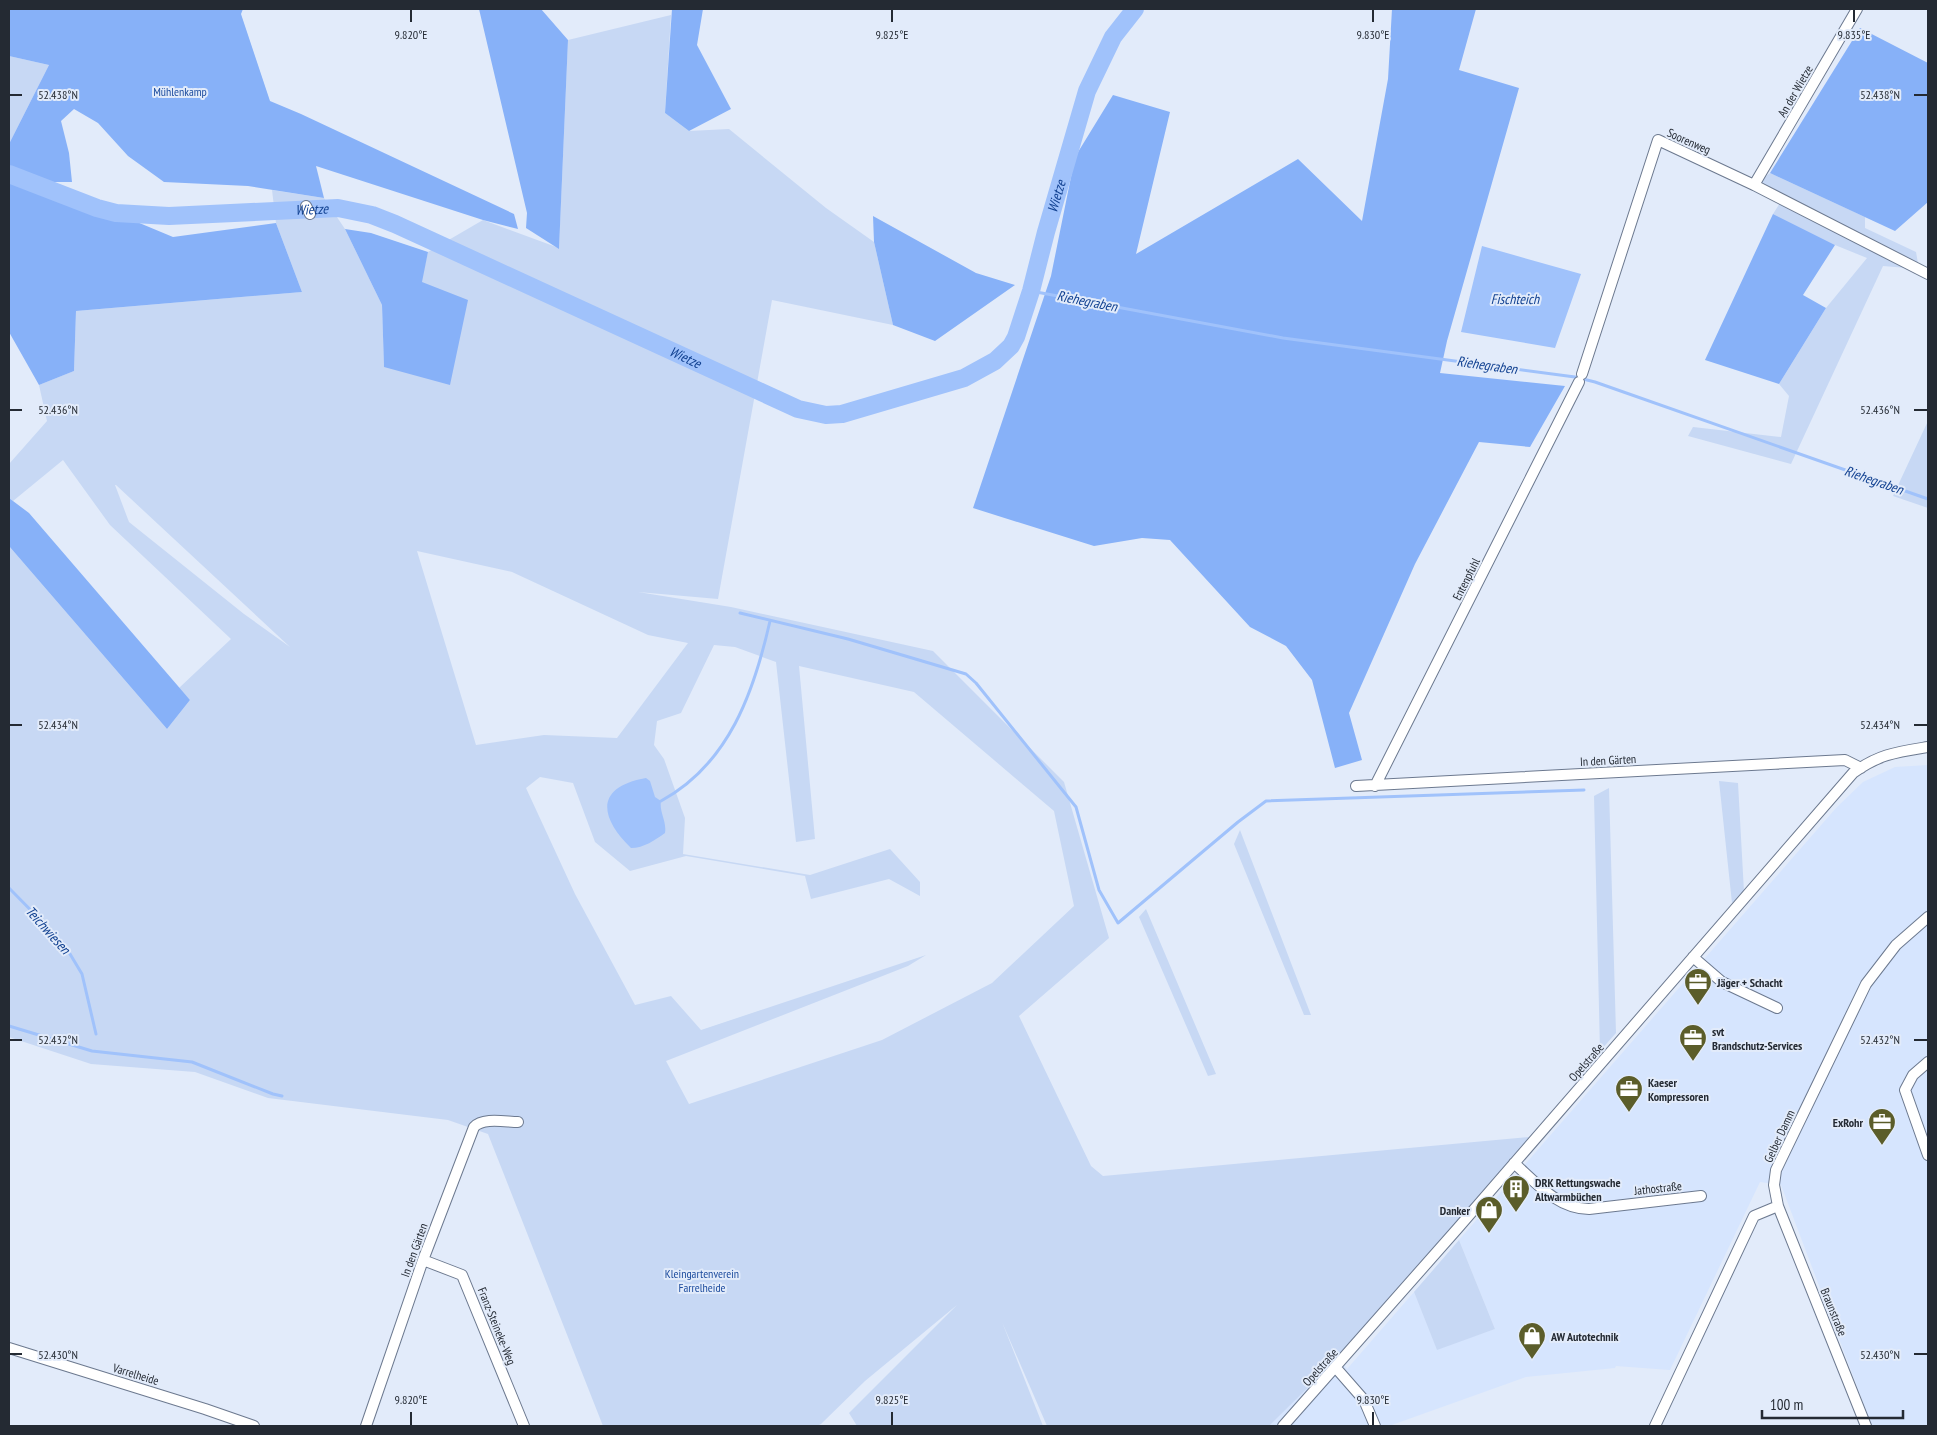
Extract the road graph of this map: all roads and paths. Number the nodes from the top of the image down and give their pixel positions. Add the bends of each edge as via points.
1 (1857, 9) edge
2 (1754, 185) junction
3 (1928, 274) edge
4 (1580, 378) joint
5 (1928, 747) edge
6 (1861, 768) junction
7 (1356, 786) dead end
8 (1375, 786) junction
9 (1928, 917) edge
10 (1693, 958) junction
11 (1777, 1008) dead end
12 (1928, 1062) edge
13 (518, 1122) dead end
14 (1928, 1155) edge
15 (1514, 1163) junction
16 (1700, 1196) dead end
17 (1778, 1206) junction
18 (423, 1260) junction
19 (9, 1348) edge
20 (1336, 1368) junction
21 (254, 1426) edge
22 (366, 1426) edge
23 (524, 1426) edge
24 (1283, 1426) edge
25 (1375, 1426) edge
26 (1655, 1426) edge
27 (1866, 1426) edge

1 - 2 street, An der Wietze
2 - 3 street, Soorenweg
2 - 4 street, Soorenweg via 1658,140
4 - 8 street, Entenpfuhl
5 - 6 street, Opelstraße via 1887,754
6 - 8 street, In den Gärten via 1845,760
6 - 10 street, Opelstraße via 1853,773
7 - 8 street, In den Gärten
9 - 17 street, Gelber Damm via 1896,945 1866,984 1776,1170 1774,1185
10 - 11 street via 1722,982
10 - 15 street, Opelstraße
12 - 14 street via 1913,1075 1905,1090
13 - 18 street, In den Gärten via 484,1121 474,1126
15 - 16 street, Jathostraße via 1560,1202 1572,1208 1589,1209
15 - 20 street, Opelstraße
17 - 26 street via 1754,1216
17 - 27 street, Braunstraße
18 - 22 street, In den Gärten
18 - 23 street, Franz-Steineke-Weg via 462,1275
19 - 21 street, Varrelheide
20 - 24 street, Opelstraße
20 - 25 street via 1364,1400

